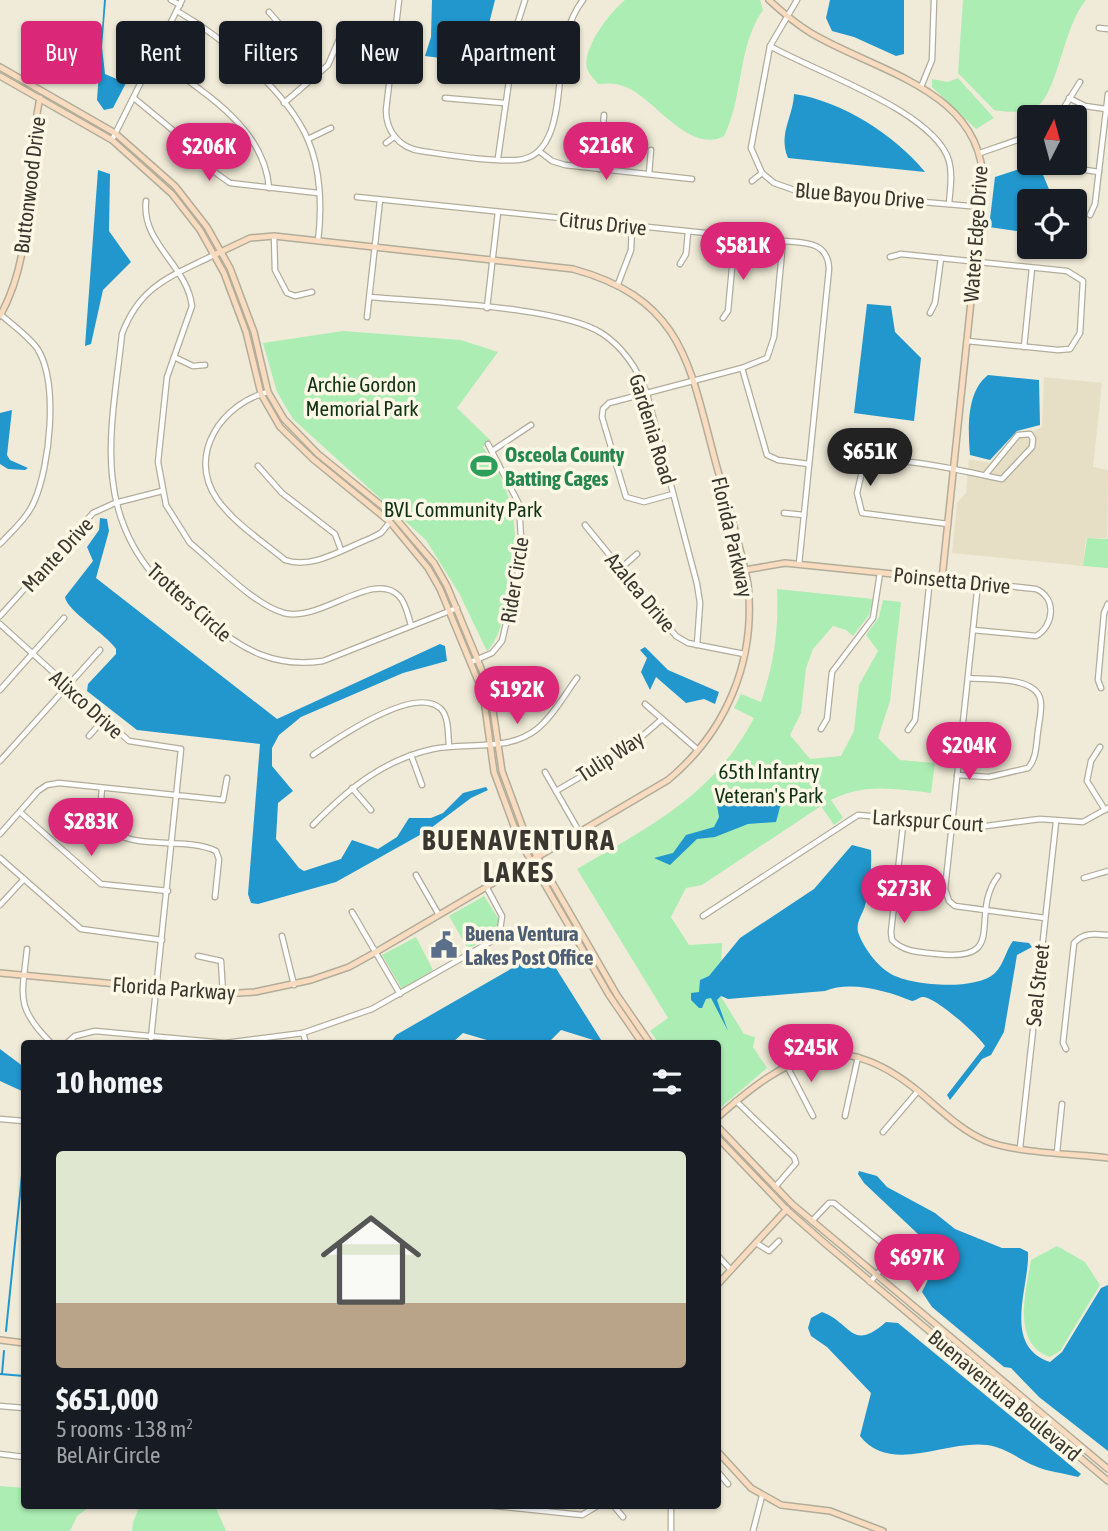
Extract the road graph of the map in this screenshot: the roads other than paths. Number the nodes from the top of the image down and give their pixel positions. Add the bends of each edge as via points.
1 (171, 0) edge
2 (399, 0) edge
3 (525, 0) edge
4 (583, 0) edge
5 (769, 0) edge
6 (797, 0) edge
7 (934, 0) edge
8 (181, 2) edge
9 (177, 11) junction
10 (269, 12) dead end
11 (788, 17) junction
12 (172, 21) edge
13 (277, 21) edge
14 (1100, 28) dead end
15 (1108, 29) edge
16 (336, 46) edge
17 (770, 46) junction
18 (0, 67) edge
19 (322, 70) edge
20 (0, 76) edge
21 (1080, 82) dead end
22 (141, 84) edge
23 (194, 84) edge
24 (305, 84) edge
25 (921, 87) junction
26 (1108, 94) edge
27 (41, 95) junction
28 (134, 98) junction
29 (445, 98) dead end
30 (1069, 98) junction
31 (284, 103) junction
32 (504, 103) junction
33 (1065, 105) edge
34 (1107, 109) edge
35 (604, 115) dead end
36 (331, 128) dead end
37 (115, 133) junction
38 (394, 137) junction
39 (308, 139) junction
40 (112, 140) junction
41 (1017, 140) edge
42 (386, 143) dead end
43 (651, 150) dead end
44 (540, 151) junction
45 (980, 153) junction
46 (498, 158) junction
47 (598, 169) junction
48 (1087, 170) edge
49 (1099, 172) junction
50 (762, 173) junction
51 (649, 174) junction
52 (692, 179) dead end
53 (752, 181) dead end
54 (269, 188) junction
55 (318, 193) junction
56 (357, 197) dead end
57 (380, 200) junction
58 (146, 201) dead end
59 (949, 204) junction
60 (981, 207) junction
61 (498, 212) junction
62 (1090, 215) dead end
63 (632, 226) junction
64 (688, 232) junction
65 (274, 236) junction
66 (735, 236) junction
67 (783, 241) junction
68 (318, 242) junction
69 (375, 247) junction
70 (221, 250) junction
71 (214, 255) junction
72 (890, 257) dead end
73 (941, 258) junction
74 (492, 260) junction
75 (975, 261) junction
76 (681, 264) dead end
77 (1032, 268) junction
78 (179, 272) junction
79 (618, 284) junction
80 (312, 292) dead end
81 (370, 297) junction
82 (487, 308) junction
83 (930, 313) dead end
84 (0, 316) edge
85 (368, 317) dead end
86 (723, 318) dead end
87 (967, 341) junction
88 (1024, 347) junction
89 (174, 357) junction
90 (205, 365) dead end
91 (742, 368) junction
92 (694, 381) junction
93 (268, 392) junction
94 (261, 394) junction
95 (647, 394) junction
96 (531, 425) dead end
97 (488, 444) dead end
98 (492, 451) junction
99 (809, 464) junction
100 (258, 466) dead end
101 (954, 468) junction
102 (986, 474) junction
103 (162, 491) junction
104 (674, 494) junction
105 (115, 503) junction
106 (784, 513) dead end
107 (804, 515) junction
108 (392, 519) junction
109 (948, 524) junction
110 (585, 525) dead end
111 (0, 544) edge
112 (341, 550) junction
113 (637, 554) dead end
114 (799, 564) junction
115 (621, 568) junction
116 (745, 570) junction
117 (880, 573) junction
118 (930, 578) junction
119 (942, 579) junction
120 (978, 583) junction
121 (1108, 604) edge
122 (457, 608) junction
123 (450, 611) junction
124 (0, 616) edge
125 (64, 618) dead end
126 (0, 624) edge
127 (411, 625) junction
128 (973, 630) junction
129 (697, 645) junction
130 (100, 650) dead end
131 (745, 654) junction
132 (32, 655) junction
133 (478, 659) junction
134 (471, 662) junction
135 (577, 678) dead end
136 (968, 678) junction
137 (68, 686) junction
138 (1101, 688) dead end
139 (0, 690) edge
140 (645, 704) dead end
141 (104, 719) junction
142 (662, 719) junction
143 (962, 727) junction
144 (821, 729) dead end
145 (908, 730) dead end
146 (987, 730) dead end
147 (89, 736) dead end
148 (498, 743) junction
149 (490, 744) junction
150 (449, 746) junction
151 (1100, 747) dead end
152 (699, 750) junction
153 (313, 755) dead end
154 (411, 755) junction
155 (0, 761) edge
156 (545, 772) dead end
157 (957, 775) junction
158 (227, 778) dead end
159 (422, 785) dead end
160 (102, 788) junction
161 (352, 788) junction
162 (556, 791) junction
163 (178, 796) junction
164 (1107, 809) edge
165 (371, 810) dead end
166 (20, 812) junction
167 (904, 817) junction
168 (1056, 822) junction
169 (952, 823) junction
170 (313, 825) dead end
171 (581, 833) junction
172 (0, 834) edge
173 (173, 844) junction
174 (0, 858) edge
175 (535, 860) junction
176 (1108, 871) edge
177 (416, 875) dead end
178 (998, 876) dead end
179 (1084, 878) dead end
180 (24, 879) junction
181 (487, 888) junction
182 (168, 891) junction
183 (215, 897) dead end
184 (0, 905) edge
185 (985, 910) junction
186 (352, 912) dead end
187 (439, 915) junction
188 (703, 916) dead end
189 (1045, 918) junction
190 (1108, 935) edge
191 (282, 936) dead end
192 (162, 940) junction
193 (27, 950) dead end
194 (376, 952) junction
195 (198, 956) dead end
196 (0, 973) edge
197 (25, 975) junction
198 (294, 985) junction
199 (157, 989) junction
200 (223, 993) junction
201 (400, 994) junction
202 (303, 1033) junction
203 (152, 1038) junction
204 (48, 1040) edge
205 (70, 1040) edge
206 (181, 1040) edge
207 (248, 1040) edge
208 (305, 1040) edge
209 (640, 1040) edge
210 (648, 1040) edge
211 (1066, 1049) dead end
212 (858, 1058) junction
213 (786, 1064) junction
214 (918, 1091) junction
215 (736, 1101) junction
216 (1062, 1104) dead end
217 (721, 1114) edge
218 (845, 1115) dead end
219 (813, 1116) dead end
220 (0, 1119) edge
221 (21, 1121) edge
222 (721, 1130) edge
223 (883, 1132) dead end
224 (721, 1141) edge
225 (1020, 1147) junction
226 (1056, 1152) junction
227 (1108, 1158) edge
228 (775, 1187) junction
229 (789, 1207) junction
230 (812, 1221) junction
231 (779, 1241) dead end
232 (756, 1244) junction
233 (721, 1259) edge
234 (732, 1270) junction
235 (875, 1276) junction
236 (721, 1281) edge
237 (870, 1282) junction
238 (883, 1282) junction
239 (878, 1289) junction
240 (0, 1340) edge
241 (21, 1343) edge
242 (0, 1406) edge
243 (21, 1408) edge
244 (0, 1454) edge
245 (721, 1455) edge
246 (21, 1457) edge
247 (1108, 1469) edge
248 (721, 1476) edge
249 (1108, 1481) edge
250 (728, 1484) dead end
251 (762, 1496) junction
252 (527, 1509) edge
253 (568, 1509) edge
254 (592, 1509) edge
255 (616, 1509) edge
256 (671, 1509) edge
257 (568, 1513) junction
258 (623, 1517) dead end
259 (671, 1531) edge
260 (753, 1531) edge
261 (883, 1531) edge

1 - 8 street
2 - 38 street via 386,110
3 - 32 street
4 - 44 street via 565,40 553,127
5 - 11 street, Waters Edge Drive
6 - 11 street
7 - 25 street via 932,60
8 - 9 street
9 - 12 street
9 - 31 street via 242,60
10 - 13 street
11 - 17 street
11 - 25 street, Waters Edge Drive via 812,34
14 - 15 street
16 - 19 street
17 - 50 street via 751,137
17 - 59 street via 800,64 866,91 921,126 943,147 949,160
18 - 27 street
20 - 27 street
21 - 30 street
22 - 28 street
23 - 54 street via 216,102 260,152
24 - 31 street
25 - 45 street, Waters Edge Drive via 955,115
26 - 34 street
27 - 37 street
27 - 40 street
27 - 84 street, Buttonwood Drive via 22,255 16,282
28 - 37 street
28 - 54 street via 230,183
29 - 32 street
30 - 33 street
30 - 34 street
31 - 39 street
32 - 46 street
34 - 49 street
35 - 47 street
36 - 39 street
37 - 40 street
37 - 70 street via 175,186
38 - 42 street
38 - 46 street via 414,150
39 - 55 street
40 - 71 street via 172,194
41 - 45 street
43 - 51 street
44 - 46 street via 518,160
44 - 47 street via 565,166
45 - 60 street, Waters Edge Drive
47 - 51 street
48 - 49 street
49 - 62 street
50 - 53 street
50 - 59 street, Blue Bayou Drive via 797,191
51 - 52 street
54 - 55 street
55 - 68 street
56 - 57 street, Citrus Drive
57 - 61 street, Citrus Drive
57 - 69 street
58 - 78 street via 148,229
59 - 60 street, Blue Bayou Drive
60 - 75 street, Waters Edge Drive
61 - 63 street, Citrus Drive
61 - 74 street
63 - 64 street, Citrus Drive
63 - 79 street via 629,257
64 - 66 street, Citrus Drive
64 - 76 street
65 - 68 street, Florida Parkway
65 - 70 street, Florida Parkway via 250,238
65 - 80 street via 275,270 287,293
66 - 67 street, Citrus Drive
66 - 86 street via 728,311
67 - 91 street via 771,349 767,358
67 - 99 street, Citrus Drive via 814,244 828,256
68 - 69 street, Florida Parkway
69 - 74 street, Florida Parkway
69 - 81 street
70 - 71 street, Florida Parkway
70 - 93 street via 242,295
71 - 78 street, Trotters Circle
71 - 94 street via 234,298
72 - 73 street
73 - 75 street
73 - 83 street
74 - 79 street, Florida Parkway via 573,269
74 - 82 street
75 - 77 street
75 - 87 street, Waters Edge Drive
77 - 88 street
77 - 88 street via 1067,271 1083,281 1080,333 1070,349
78 - 89 street via 192,306
78 - 105 street, Trotters Circle via 142,296 122,334 110,449
79 - 92 street, Florida Parkway via 638,296 670,329
81 - 82 street, Gardenia Road
81 - 85 street
82 - 95 street, Gardenia Road via 563,318 602,333 630,360
84 - 111 street via 37,349 50,386 40,486 33,505
87 - 88 street
87 - 101 street, Waters Edge Drive
89 - 90 street via 193,366
89 - 103 street via 160,438
91 - 92 street
91 - 99 street via 767,455
92 - 95 street
92 - 116 street, Florida Parkway
93 - 94 street
93 - 108 street via 297,435
94 - 108 street via 291,439
94 - 112 street via 236,405 214,431 206,471 215,496 229,514 285,560 308,563
95 - 104 street, Gardenia Road
95 - 104 street via 610,403 602,417 626,497 644,502
96 - 98 street
97 - 98 street, Rider Circle
98 - 133 street, Rider Circle via 519,504 522,555 502,641 492,653
99 - 107 street, Citrus Drive
100 - 112 street via 282,493 335,534
101 - 102 street
101 - 109 street, Waters Edge Drive
101 - 109 street via 870,462 859,474 862,513
102 - 102 street via 1004,479 1032,447 1030,434 1018,435
103 - 105 street, Mante Drive
103 - 127 street via 190,543 268,607 287,614 311,613 378,586 402,598
104 - 129 street, Gardenia Road via 700,603
105 - 124 street, Mante Drive via 93,513
105 - 127 street, Trotters Circle via 134,548 156,578 233,642 260,657 291,663 323,661
106 - 107 street
107 - 114 street, Citrus Drive
108 - 112 street via 381,533
108 - 122 street via 434,563
108 - 123 street
109 - 119 street, Waters Edge Drive
110 - 115 street, Azalea Drive
113 - 115 street
114 - 116 street, Poinsetta Drive via 774,563
114 - 117 street, Poinsetta Drive
115 - 129 street, Azalea Drive via 676,636
116 - 131 street, Florida Parkway via 750,617
117 - 118 street, Poinsetta Drive
117 - 144 street via 873,618 832,672 827,719
118 - 119 street, Poinsetta Drive
118 - 145 street via 915,720
119 - 120 street, Poinsetta Drive
120 - 128 street
120 - 128 street, Poinsetta Drive via 1036,589 1048,597 1051,606 1047,627 1036,636
121 - 138 street via 1098,680
122 - 123 street, Trotters Circle
122 - 133 street
123 - 127 street, Trotters Circle
123 - 134 street
125 - 132 street
126 - 132 street, Alixco Drive
128 - 136 street
129 - 131 street, Azalea Drive
130 - 137 street
131 - 152 street, Florida Parkway via 732,696
132 - 137 street, Alixco Drive
132 - 139 street
133 - 134 street, Rider Circle
133 - 148 street via 494,704
134 - 149 street via 487,706
135 - 148 street via 538,728 522,738
136 - 143 street
136 - 157 street via 1034,689 1040,699 1035,758 1028,768 989,777
137 - 141 street, Alixco Drive
137 - 155 street
140 - 142 street
141 - 147 street
141 - 163 street, Alixco Drive via 130,741 181,749
142 - 152 street
142 - 162 street, Tulip Way via 625,751
143 - 146 street
143 - 157 street
148 - 149 street
148 - 175 street via 506,787
149 - 150 street
149 - 175 street via 498,788 519,840
150 - 153 street via 441,709 415,703 374,717
150 - 154 street
151 - 164 street via 1087,781
152 - 171 street, Florida Parkway via 668,780
154 - 159 street
154 - 161 street via 383,766
156 - 162 street
157 - 169 street
158 - 163 street via 223,800
160 - 163 street
160 - 166 street via 47,785
160 - 173 street via 99,809 111,829 127,839
161 - 165 street
161 - 170 street
162 - 171 street
163 - 173 street
164 - 168 street, Larkspur Court via 1083,822
166 - 172 street
166 - 182 street via 101,884
167 - 169 street, Larkspur Court
167 - 185 street via 892,940 912,951 973,954 981,947
167 - 188 street, Larkspur Court via 859,815
168 - 169 street, Larkspur Court
168 - 189 street, Seal Street
169 - 185 street via 946,895 955,906
171 - 175 street, Florida Parkway
173 - 182 street
173 - 183 street via 216,851
174 - 180 street
175 - 181 street, Florida Parkway
175 - 209 street via 595,972
175 - 210 street
176 - 179 street
177 - 187 street
178 - 185 street via 988,892
180 - 184 street
180 - 192 street via 81,929
181 - 187 street, Florida Parkway
181 - 201 street via 502,916 499,937
182 - 192 street
185 - 189 street
186 - 194 street
187 - 194 street, Florida Parkway
189 - 225 street, Seal Street
190 - 211 street via 1081,936 1074,943
191 - 198 street
192 - 199 street
193 - 197 street
194 - 198 street, Florida Parkway via 349,967
194 - 201 street
195 - 200 street via 221,961
196 - 197 street, Florida Parkway
197 - 199 street, Florida Parkway
197 - 204 street via 26,1015
198 - 200 street, Florida Parkway
199 - 200 street, Florida Parkway
199 - 203 street
201 - 202 street via 340,1023
202 - 207 street
202 - 208 street
203 - 205 street via 95,1031
203 - 206 street
212 - 213 street via 825,1055
212 - 214 street via 891,1070
212 - 218 street
213 - 215 street
213 - 219 street
214 - 223 street
214 - 225 street via 973,1135
215 - 217 street
215 - 228 street via 794,1157 793,1169
216 - 226 street
220 - 221 street
222 - 228 street, Buenaventura Boulevard
224 - 229 street, Buenaventura Boulevard
225 - 226 street
226 - 227 street
228 - 229 street, Buenaventura Boulevard
229 - 230 street, Buenaventura Boulevard
229 - 232 street
229 - 237 street, Buenaventura Boulevard
230 - 235 street, Buenaventura Boulevard
230 - 235 street via 834,1203 892,1251
231 - 232 street via 769,1251
232 - 234 street
233 - 234 street
234 - 236 street
235 - 237 street
235 - 238 street, Buenaventura Boulevard
237 - 239 street, Buenaventura Boulevard
238 - 239 street
238 - 247 street, Buenaventura Boulevard
239 - 249 street, Buenaventura Boulevard
240 - 241 street
242 - 243 street
244 - 246 street
245 - 251 street
248 - 250 street
251 - 260 street
251 - 261 street via 781,1505 852,1517
252 - 257 street
253 - 257 street
254 - 257 street via 582,1515
255 - 258 street
256 - 259 street

